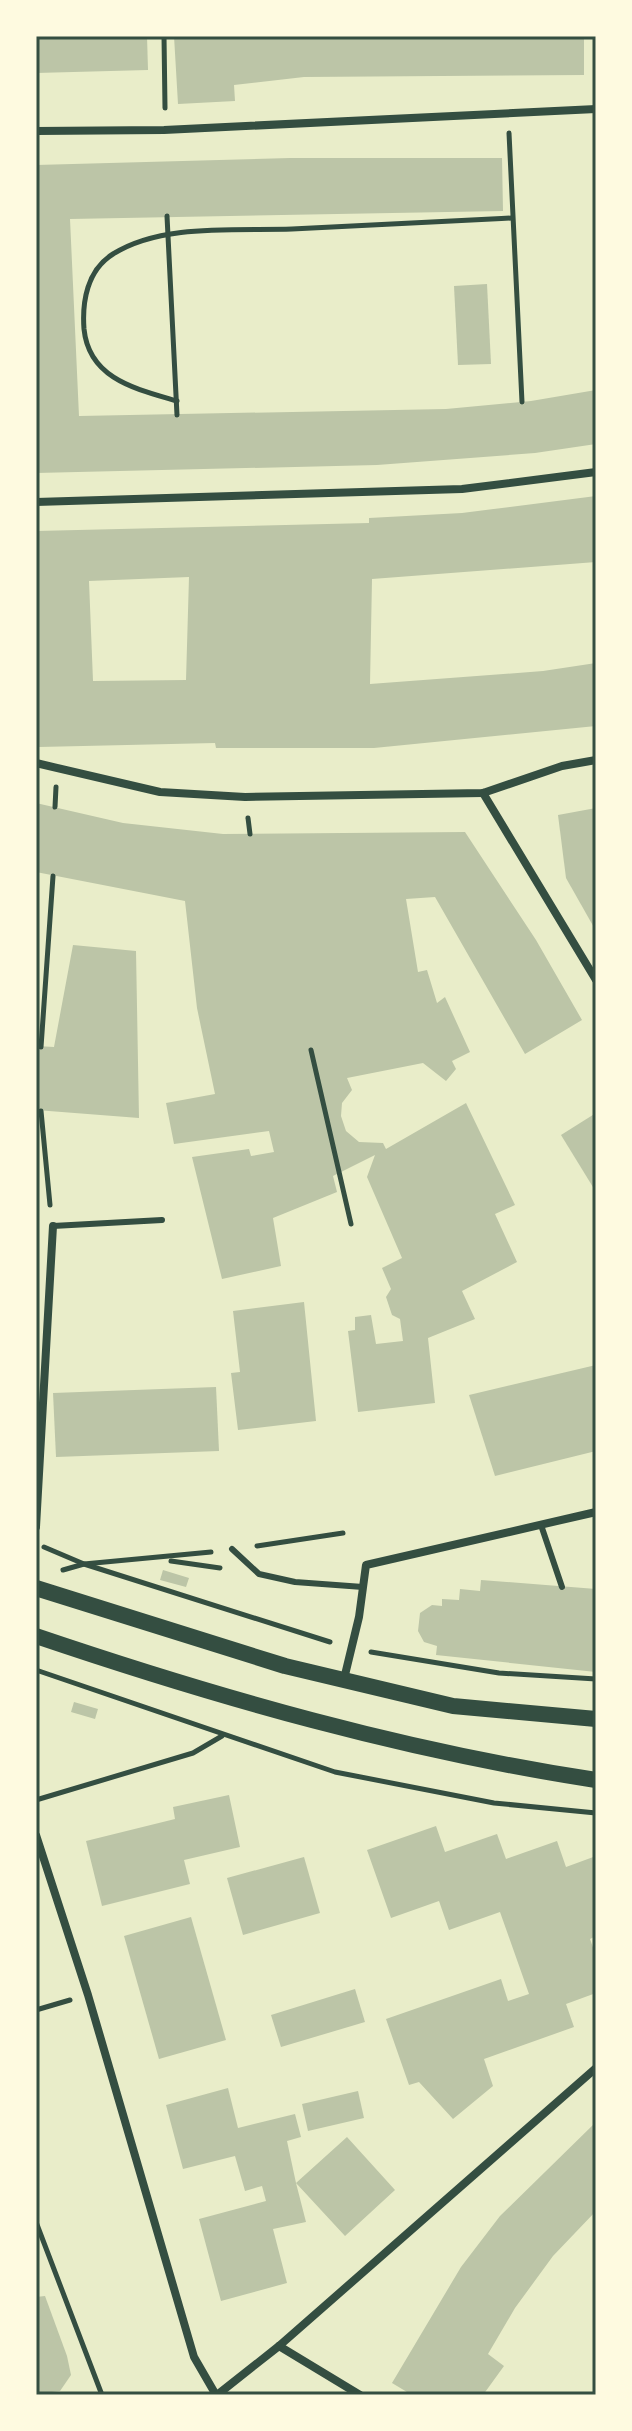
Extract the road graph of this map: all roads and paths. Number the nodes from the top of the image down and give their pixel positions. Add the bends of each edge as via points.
1 (164, 36) edge
2 (596, 109) edge
3 (509, 116) junction
4 (164, 130) junction
5 (36, 131) edge
6 (167, 216) dead end
7 (512, 218) junction
8 (168, 235) junction
9 (177, 401) junction
10 (522, 402) dead end
11 (177, 415) dead end
12 (596, 472) edge
13 (36, 502) edge
14 (596, 760) edge
15 (36, 763) edge
16 (483, 793) junction
17 (53, 876) dead end
18 (596, 980) edge
19 (41, 1047) dead end
20 (311, 1050) dead end
21 (41, 1111) dead end
22 (162, 1220) dead end
23 (351, 1224) dead end
24 (53, 1226) junction
25 (596, 1512) edge
26 (541, 1525) junction
27 (36, 1527) edge
28 (343, 1533) dead end
29 (36, 1544) edge
30 (232, 1549) junction
31 (162, 1559) junction
32 (84, 1564) junction
33 (73, 1566) dead end
34 (259, 1574) junction
35 (363, 1587) junction
36 (562, 1587) dead end
37 (36, 1588) edge
38 (36, 1636) edge
39 (351, 1649) junction
40 (36, 1670) edge
41 (596, 1679) edge
42 (344, 1680) junction
43 (596, 1719) edge
44 (222, 1736) junction
45 (596, 1780) edge
46 (36, 1800) edge
47 (596, 1813) edge
48 (36, 1835) edge
49 (88, 1995) junction
50 (36, 2010) edge
51 (596, 2068) edge
52 (36, 2222) edge
53 (279, 2346) junction
54 (102, 2395) edge
55 (216, 2395) edge
56 (360, 2395) edge

1 - 4 path
2 - 3 street
3 - 4 street
3 - 7 path
4 - 5 street
6 - 8 path
7 - 8 path
7 - 10 path
8 - 9 path
8 - 9 path via 112,254 94,272 83,320 86,344 98,368 117,381
9 - 11 path
12 - 13 street via 462,489
14 - 16 street
15 - 16 street via 160,792 245,797
16 - 18 street
17 - 19 path
20 - 23 path
21 - 24 path
22 - 24 lane
24 - 27 street
25 - 26 street
26 - 35 street via 366,1565
26 - 36 lane
28 - 30 path
29 - 32 path
30 - 31 path
30 - 34 lane
31 - 32 path
31 - 34 path
32 - 33 path
32 - 39 path
34 - 35 lane
35 - 39 street
37 - 42 main road
38 - 45 main road via 341,1730
39 - 41 path via 499,1673
39 - 42 street
40 - 44 path
42 - 43 main road via 453,1706
44 - 46 path via 193,1753
44 - 47 path via 335,1772 494,1803
48 - 49 street
49 - 50 path
49 - 55 street via 194,2357
51 - 53 street
52 - 54 path
53 - 55 street
53 - 56 street

